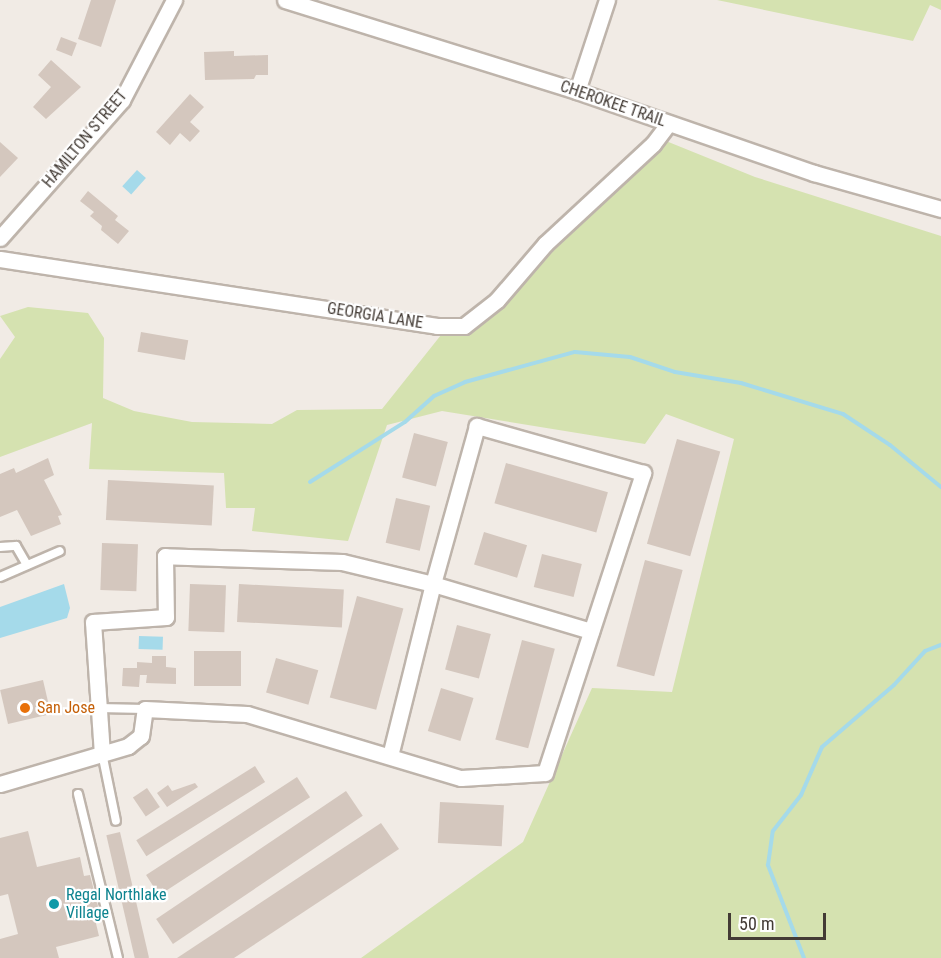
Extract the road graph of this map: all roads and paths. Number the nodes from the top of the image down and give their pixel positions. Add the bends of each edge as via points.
1 (174, 0) edge
2 (285, 0) edge
3 (607, 0) edge
4 (577, 92) junction
5 (669, 123) junction
6 (941, 209) edge
7 (0, 238) edge
8 (0, 259) edge
9 (0, 547) edge
10 (60, 551) dead end
11 (27, 565) junction
12 (0, 576) edge
13 (433, 584) junction
14 (591, 630) junction
15 (99, 708) junction
16 (145, 709) junction
17 (102, 753) junction
18 (390, 756) junction
19 (0, 784) edge
20 (78, 794) dead end
21 (116, 821) dead end
22 (118, 958) edge

1 - 7 street, HAMILTON STREET via 122,100
2 - 4 street, CHEROKEE TRAIL
3 - 4 street
4 - 5 street, CHEROKEE TRAIL
5 - 6 street, CHEROKEE TRAIL via 814,173
5 - 8 street, GEORGIA LANE via 652,144 545,244 497,300 464,326 437,326
9 - 11 lane via 16,546
10 - 11 lane
11 - 12 lane
13 - 14 street
13 - 14 street via 477,426 643,473
13 - 15 street via 342,562 165,556 166,617 93,622
13 - 18 street
14 - 18 street via 545,772 462,778
15 - 16 lane
15 - 17 street
16 - 17 street via 141,736 128,746
16 - 18 street via 247,714
17 - 19 street
17 - 21 lane
20 - 22 lane

